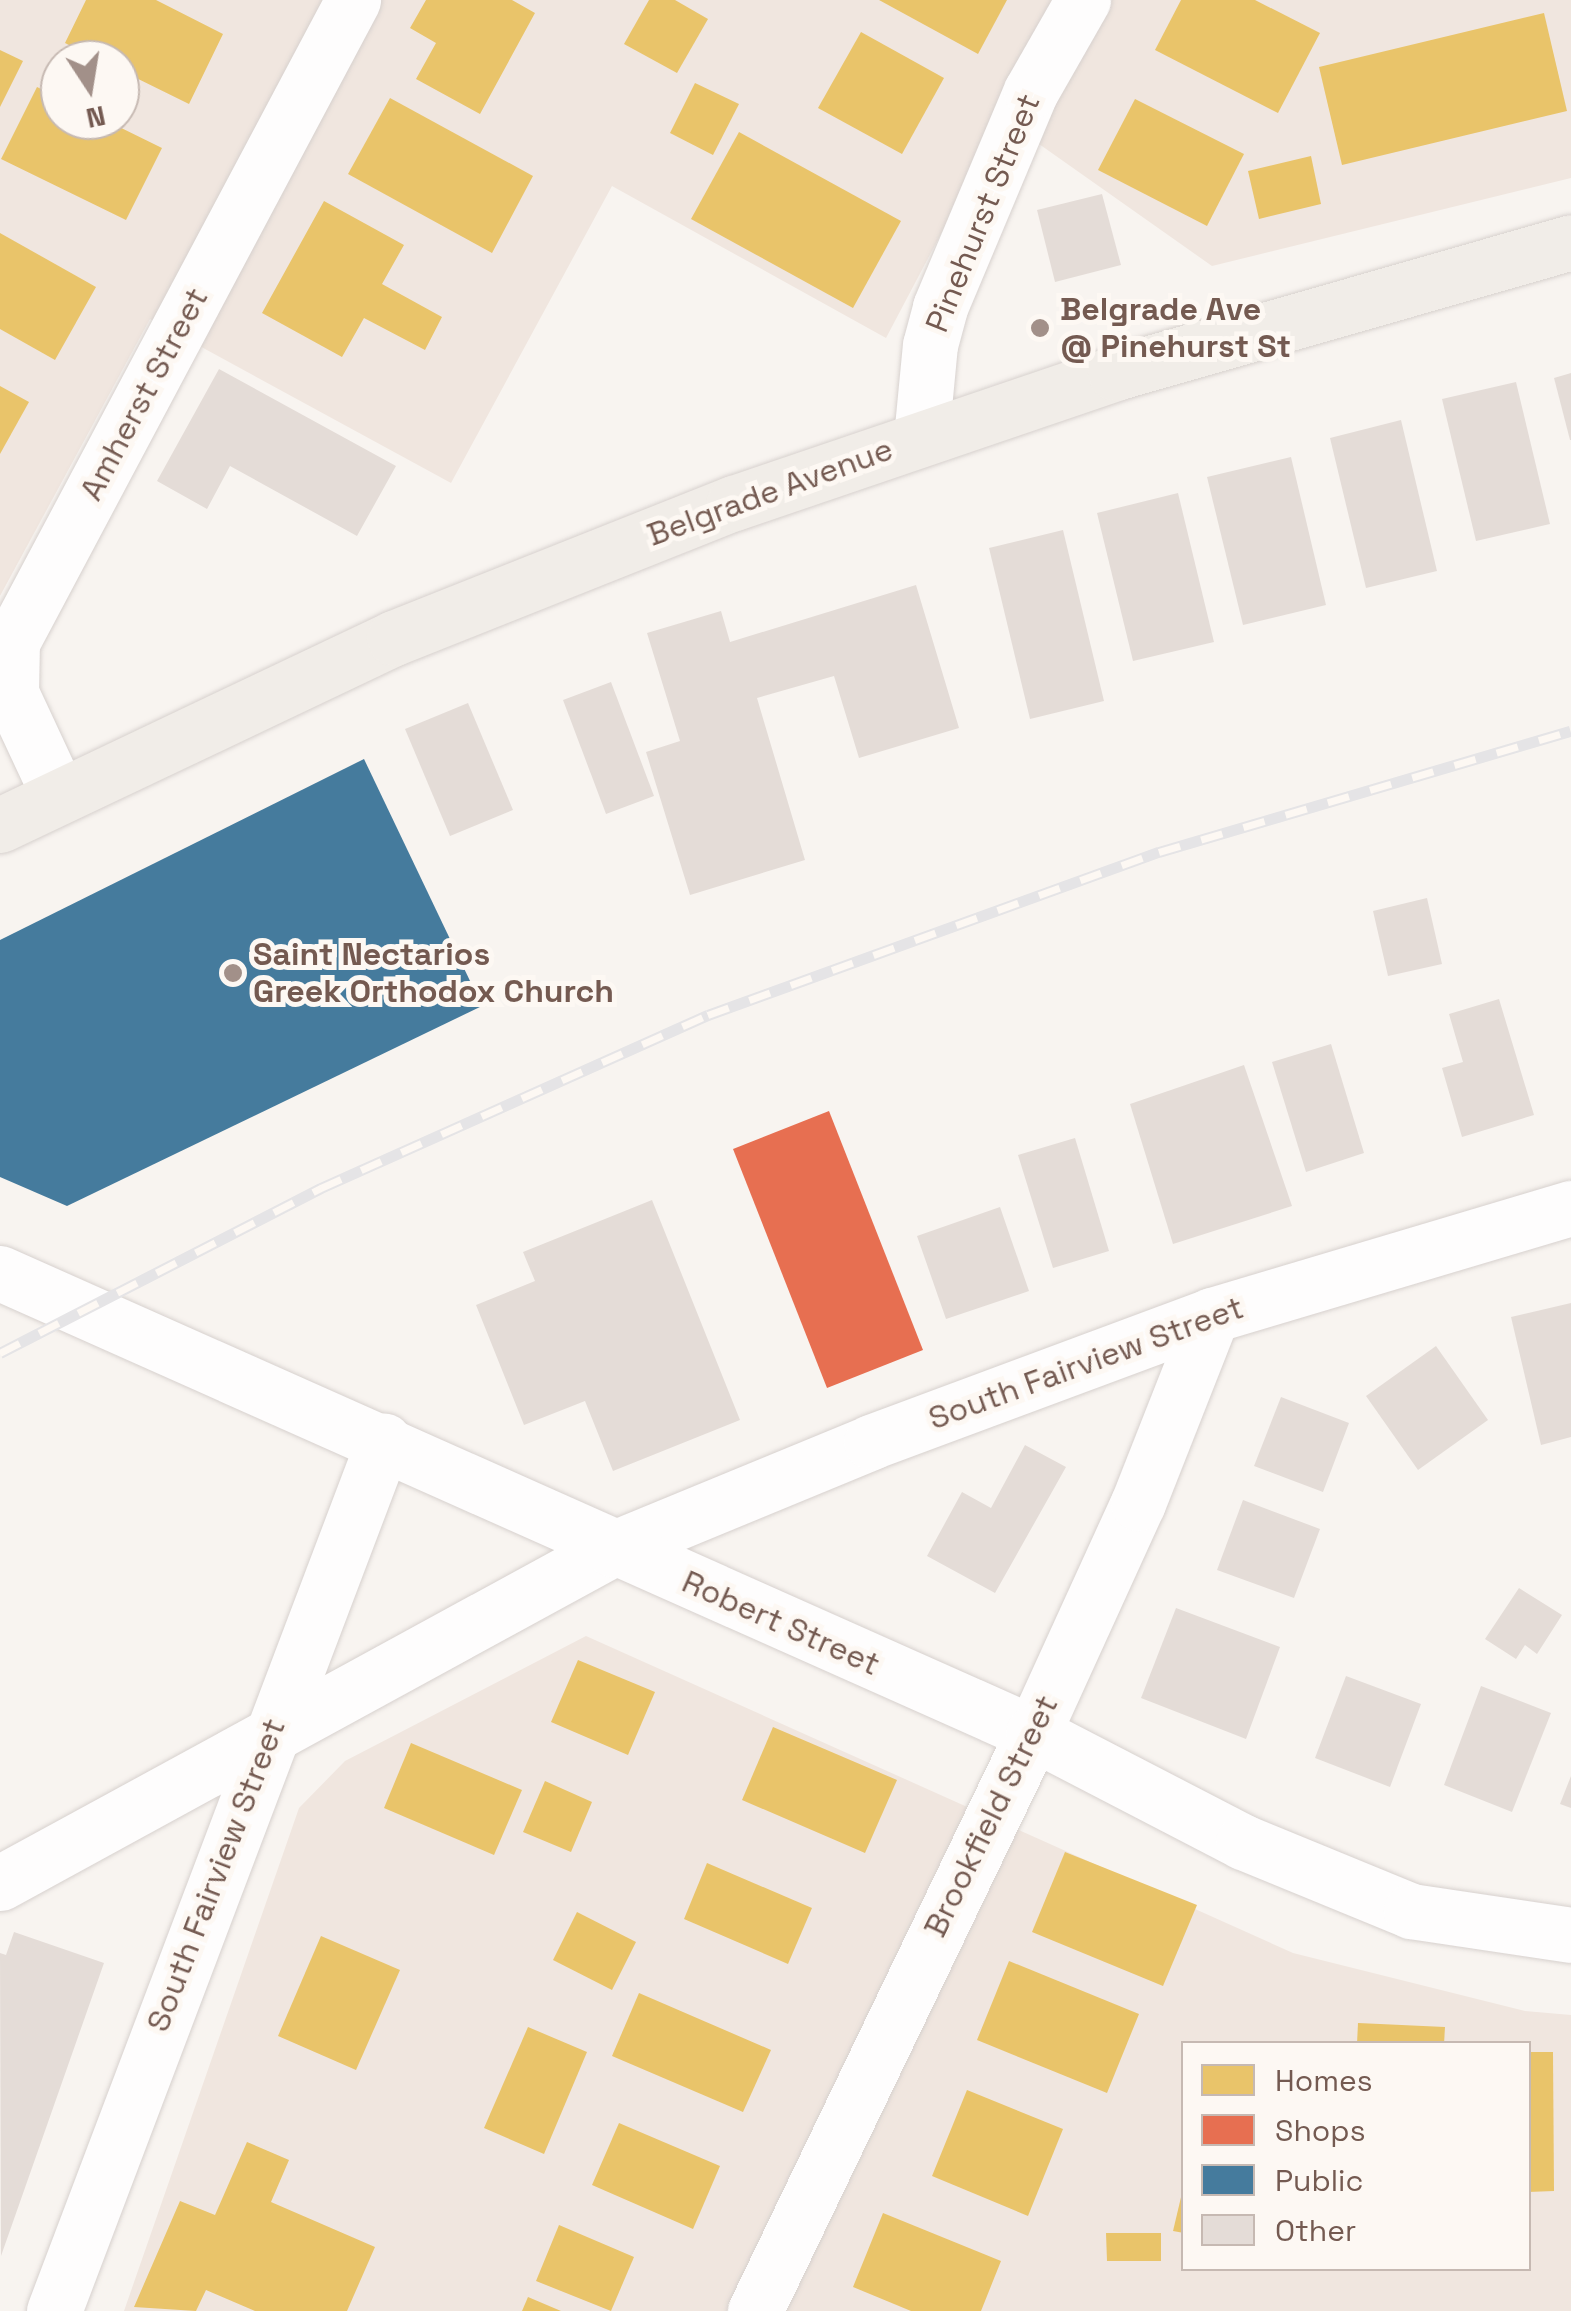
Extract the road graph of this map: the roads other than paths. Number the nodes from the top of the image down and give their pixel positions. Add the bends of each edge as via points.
1 (353, 0) edge
2 (1083, 0) edge
3 (1571, 242) edge
4 (921, 438) junction
5 (59, 796) junction
6 (0, 826) edge
7 (1571, 1208) edge
8 (0, 1273) edge
9 (1212, 1315) junction
10 (384, 1440) junction
11 (612, 1549) junction
12 (270, 1732) junction
13 (1032, 1733) junction
14 (0, 1883) edge
15 (1571, 1935) edge
16 (54, 2311) edge
17 (756, 2311) edge

1 - 5 street, Amherst Street via 12,642 8,669 18,718
2 - 4 street, Pinehurst Street via 1031,91 940,307
3 - 4 main road, Belgrade Avenue via 1262,327
4 - 5 main road, Belgrade Avenue via 492,596
5 - 6 main road, Belgrade Avenue
7 - 9 street, South Fairview Street
8 - 10 street, Robert Street
9 - 11 street, South Fairview Street via 870,1442
9 - 13 street, Brookfield Street via 1138,1503
10 - 11 street, Robert Street
10 - 12 street, South Fairview Street
11 - 12 street, South Fairview Street
11 - 13 street, Robert Street
12 - 14 street, South Fairview Street
12 - 16 street, South Fairview Street
13 - 15 street, Robert Street via 1243,1842 1410,1911
13 - 17 street, Brookfield Street

